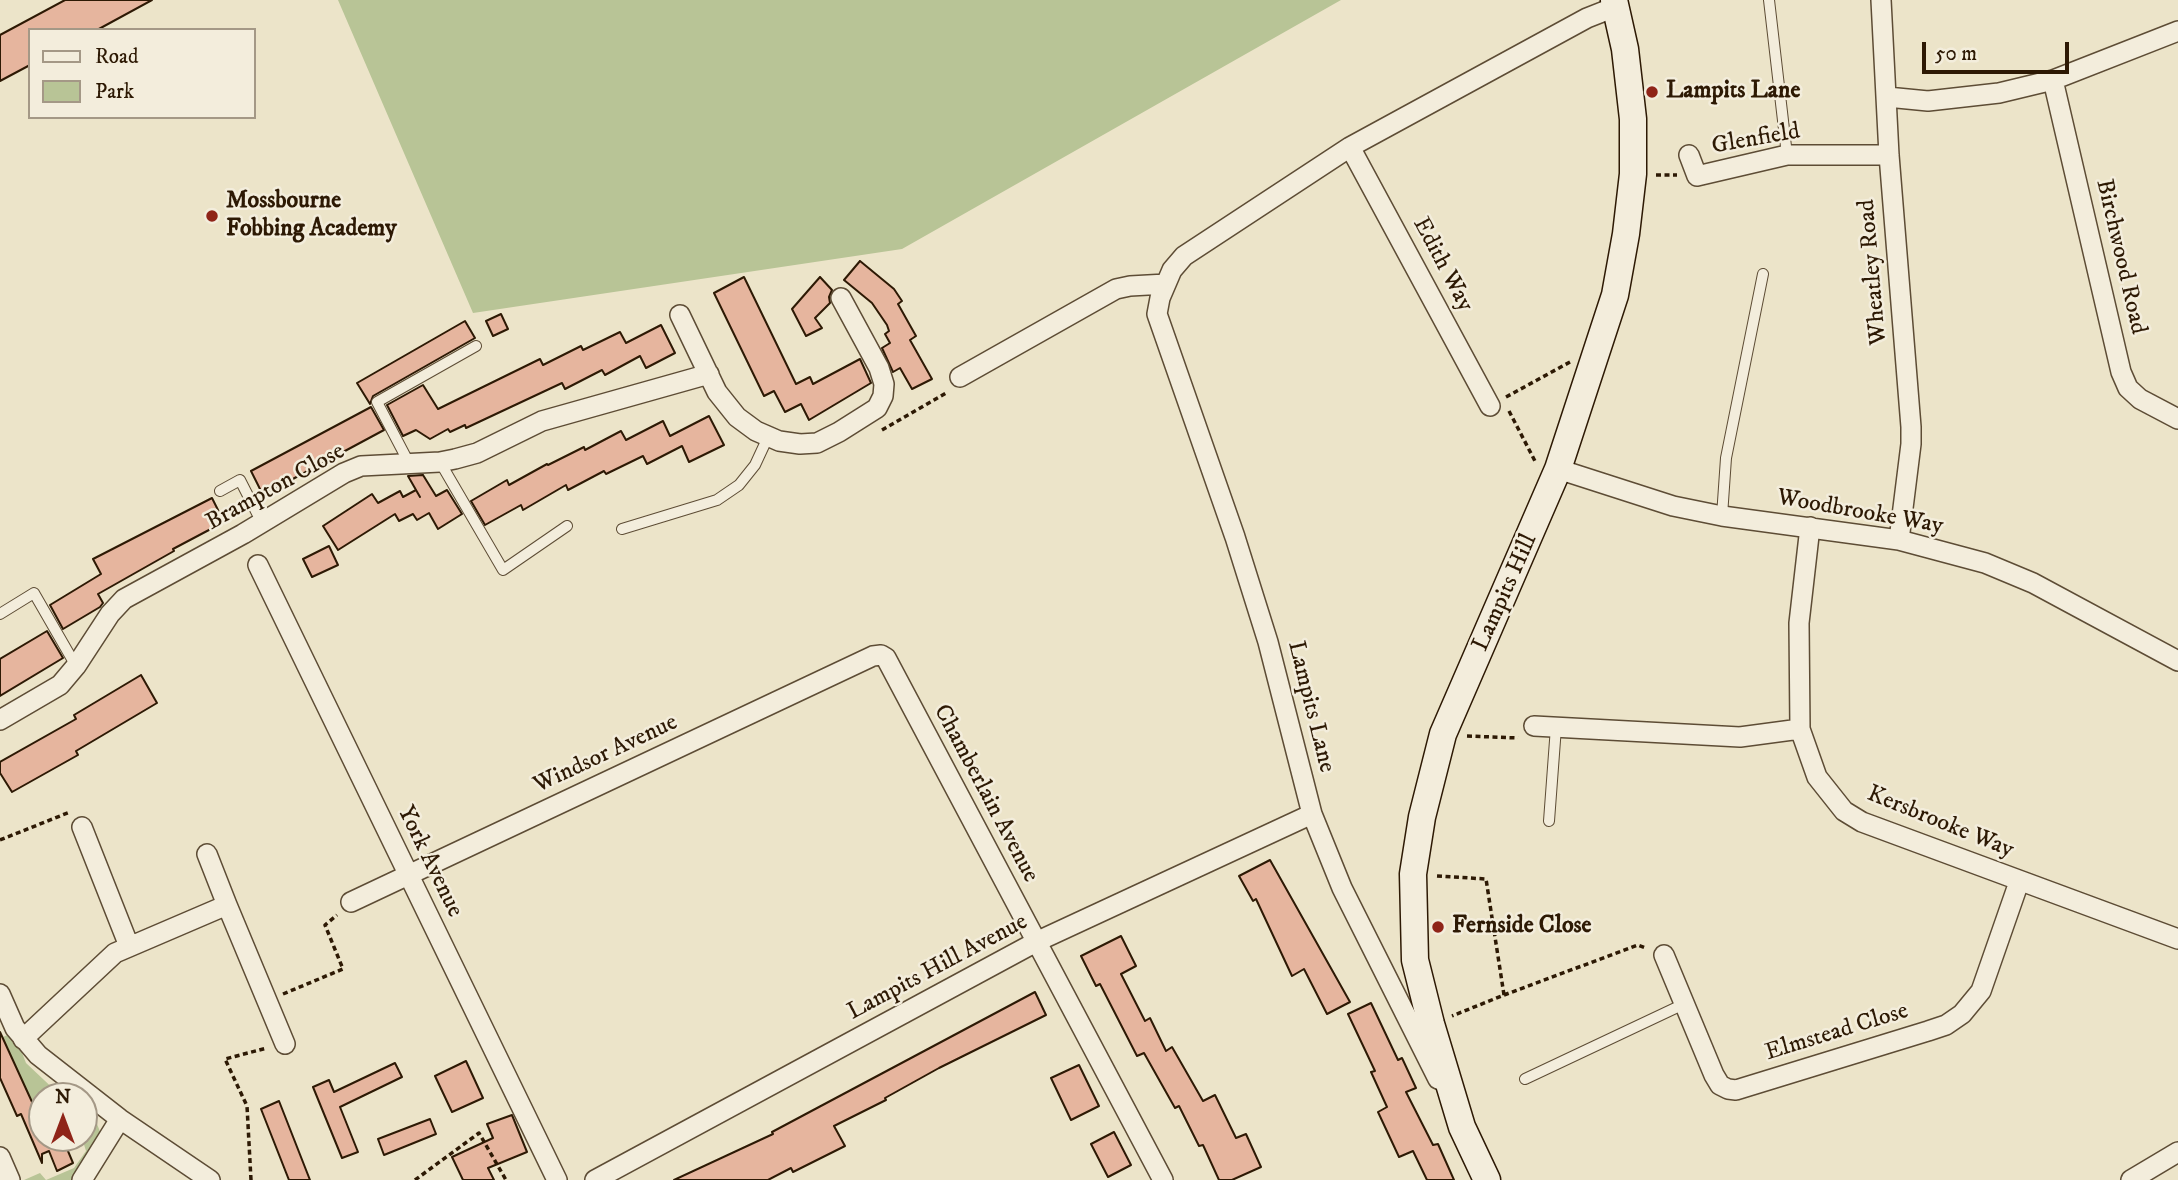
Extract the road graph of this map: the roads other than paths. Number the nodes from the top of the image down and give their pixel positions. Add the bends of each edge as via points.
1 (1769, 0) edge
2 (1881, 0) edge
3 (1614, 3) edge
4 (2178, 31) edge
5 (2053, 80) junction
6 (1887, 97) junction
7 (1350, 147) junction
8 (1689, 155) dead end
9 (1787, 155) junction
10 (1889, 155) junction
11 (1763, 274) dead end
12 (1166, 284) junction
13 (841, 298) dead end
14 (680, 315) dead end
15 (476, 346) dead end
16 (709, 374) junction
17 (960, 377) road end
18 (1490, 406) road end
19 (2178, 419) edge
20 (768, 437) junction
21 (440, 462) junction
22 (409, 463) junction
23 (1558, 469) junction
24 (220, 491) dead end
25 (1722, 516) junction
26 (262, 523) junction
27 (567, 526) dead end
28 (1810, 527) junction
29 (622, 529) dead end
30 (1899, 540) junction
31 (258, 565) dead end
32 (0, 614) edge
33 (881, 655) joint
34 (2176, 656) edge
35 (76, 666) junction
36 (0, 720) edge
37 (1534, 726) road end
38 (1556, 727) junction
39 (1800, 729) junction
40 (1312, 814) junction
41 (1549, 821) dead end
42 (82, 827) road end
43 (207, 854) dead end
44 (408, 876) junction
45 (2019, 882) junction
46 (351, 902) road end
47 (227, 905) junction
48 (2178, 939) edge
49 (1036, 942) junction
50 (129, 946) junction
51 (1664, 955) road end
52 (0, 994) edge
53 (1684, 1004) junction
54 (23, 1039) junction
55 (285, 1044) road end
56 (1525, 1079) dead end
57 (120, 1119) junction
58 (1462, 1127) junction
59 (2178, 1152) edge
60 (0, 1157) edge
61 (10, 1180) edge
62 (82, 1180) edge
63 (211, 1180) edge
64 (557, 1180) edge
65 (594, 1180) edge
66 (1163, 1180) edge
67 (1487, 1180) edge
68 (2131, 1180) edge

1 - 9 lane
2 - 6 street, Wheatley Road
3 - 7 street, Lampits Lane
3 - 23 main road, Lampits Hill via 1633,119 1626,234 1615,295
4 - 5 street
5 - 6 street via 1959,99
5 - 19 street, Birchwood Road via 2121,372 2140,399
6 - 10 street, Wheatley Road
7 - 12 street, Lampits Lane via 1184,256
7 - 18 street, Edith Way
8 - 9 street, Glenfield via 1697,176
9 - 10 street, Glenfield
10 - 30 street, Wheatley Road via 1911,435
11 - 25 lane via 1727,458
12 - 17 street via 1116,289
12 - 40 street, Lampits Lane via 1157,314 1268,642
13 - 20 street via 879,368 884,384 877,408 817,443
14 - 16 street
15 - 22 lane via 377,401
16 - 20 street via 737,417
16 - 21 street, Brampton Close via 542,421 477,453
20 - 29 lane via 739,485 717,500
21 - 22 street, Brampton Close
21 - 27 lane via 503,570
22 - 26 street, Brampton Close via 361,466
23 - 25 street, Woodbrooke Way via 1673,506
23 - 58 main road, Lampits Hill via 1443,734 1413,874 1415,960
24 - 26 lane via 240,480
25 - 28 street, Woodbrooke Way
26 - 35 street, Brampton Close via 124,599
28 - 30 street, Woodbrooke Way
28 - 39 street, Kersbrooke Way via 1799,623
30 - 34 street, Woodbrooke Way via 1985,563 2033,583
31 - 44 street, York Avenue
32 - 35 lane via 34,593
33 - 44 street, Windsor Avenue
33 - 49 street, Chamberlain Avenue
35 - 36 street, Brampton Close via 60,685
37 - 38 street
38 - 39 street via 1740,737
38 - 41 lane
39 - 45 street, Kersbrooke Way via 1817,777 1844,811
40 - 49 street, Lampits Hill Avenue
40 - 58 street, Lampits Lane via 1342,888
42 - 50 street
43 - 47 street
44 - 46 street, Windsor Avenue
44 - 64 street, York Avenue
45 - 48 street, Kersbrooke Way
45 - 53 street, Elmstead Close via 1981,991 1946,1025 1736,1090 1720,1085
47 - 50 street
47 - 55 street
49 - 65 street, Lampits Hill Avenue
49 - 66 street, Chamberlain Avenue
50 - 54 street via 103,963
51 - 53 street, Elmstead Close
52 - 54 street
53 - 56 lane
54 - 57 street
57 - 62 street
57 - 63 street
58 - 67 main road, Lampits Hill
59 - 68 street
60 - 61 street

